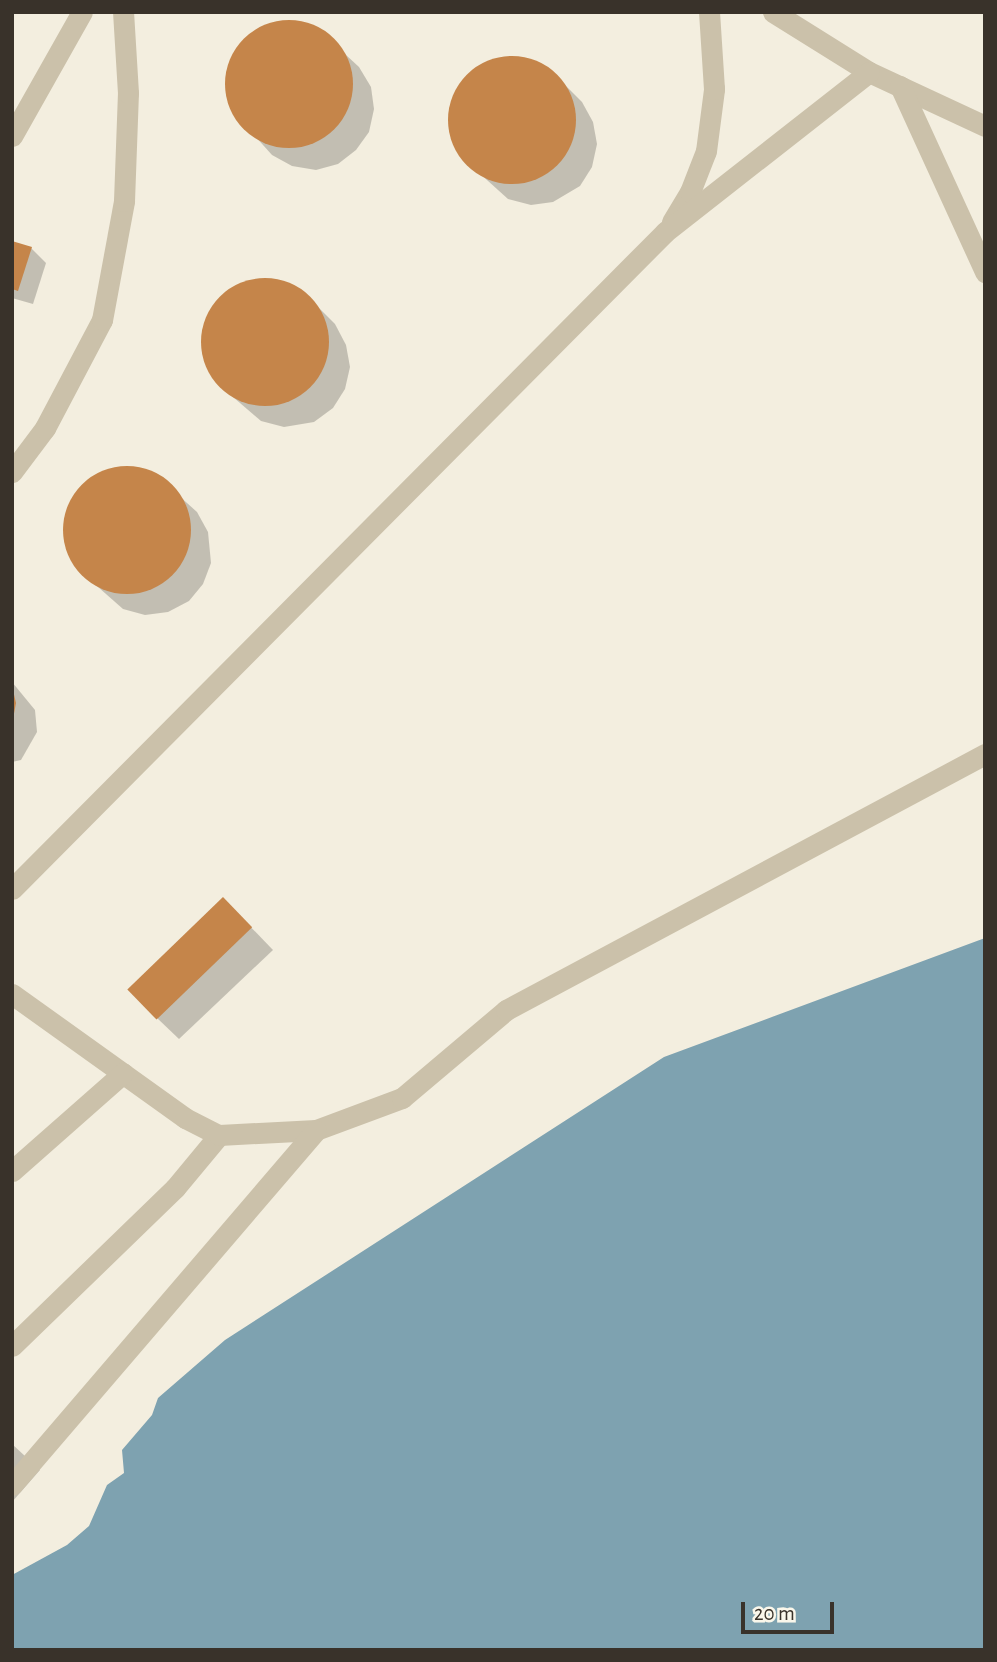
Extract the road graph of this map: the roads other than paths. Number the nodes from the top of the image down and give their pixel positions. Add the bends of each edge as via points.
1 (82, 12) edge
2 (123, 12) edge
3 (709, 12) edge
4 (773, 12) edge
5 (869, 72) junction
6 (900, 86) junction
7 (985, 126) edge
8 (12, 136) edge
9 (665, 232) junction
10 (985, 272) edge
11 (12, 472) edge
12 (985, 754) edge
13 (12, 889) edge
14 (12, 994) edge
15 (123, 1073) junction
16 (316, 1130) junction
17 (219, 1135) junction
18 (12, 1171) edge
19 (12, 1346) edge
20 (12, 1486) edge

1 - 8 lane
2 - 11 lane via 128,93 124,201 102,320 45,428
3 - 9 lane via 714,89 706,151 690,192
4 - 5 lane
5 - 6 lane
5 - 9 lane
6 - 7 lane
6 - 10 lane
9 - 13 lane
12 - 16 lane via 506,1010 401,1098
14 - 15 lane
15 - 17 lane
15 - 18 lane
16 - 17 lane
16 - 20 lane
17 - 19 lane via 175,1188

